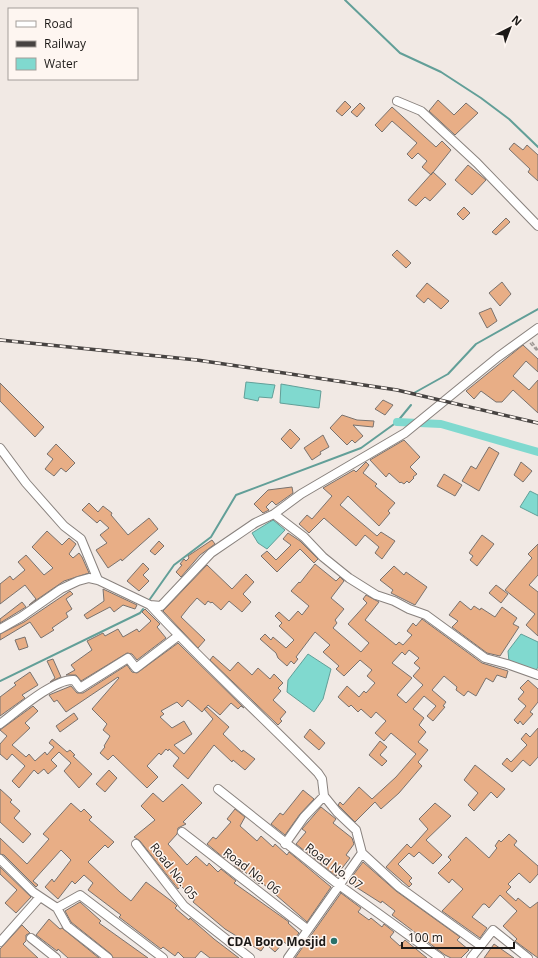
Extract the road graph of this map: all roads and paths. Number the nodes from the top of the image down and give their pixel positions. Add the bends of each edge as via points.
1 (397, 101) dead end
2 (538, 226) edge
3 (538, 328) edge
4 (526, 336) junction
5 (538, 351) edge
6 (0, 448) edge
7 (274, 514) junction
8 (98, 580) junction
9 (150, 605) junction
10 (0, 629) edge
11 (178, 636) junction
12 (538, 675) edge
13 (0, 724) edge
14 (218, 789) dead end
15 (324, 796) junction
16 (182, 832) dead end
17 (136, 844) dead end
18 (285, 844) junction
19 (362, 854) junction
20 (0, 859) edge
21 (339, 885) junction
22 (40, 897) junction
23 (57, 908) junction
24 (307, 929) junction
25 (30, 938) dead end
26 (0, 942) edge
27 (481, 946) junction
28 (56, 958) edge
29 (108, 958) edge
30 (163, 958) edge
31 (250, 958) edge
32 (288, 958) edge
33 (440, 958) edge
34 (471, 958) edge
35 (528, 958) edge

1 - 2 street via 421,110
3 - 4 street
4 - 5 path
4 - 7 street via 405,433 301,494
6 - 8 street via 26,483 64,526 81,539
7 - 9 street via 255,523 211,553 161,606
7 - 12 street via 304,538 323,558 376,595 426,615 485,658
8 - 9 street
8 - 10 street via 89,578 78,581
9 - 11 street
11 - 13 street via 136,668 128,658 80,688 74,680 69,680 44,691
11 - 15 street via 318,773 322,779
14 - 18 street, Road No. 07
15 - 18 street via 304,817
15 - 19 street via 356,830
16 - 24 street, Road No. 06
17 - 31 street, Road No. 05 via 180,902
18 - 21 street, Road No. 07
19 - 21 street
19 - 27 street via 399,887
20 - 22 street
21 - 24 street
21 - 33 street, Road No. 07
22 - 23 street
22 - 26 street
23 - 29 street via 67,926
23 - 30 street via 80,895
24 - 32 street
25 - 28 street
27 - 34 street
27 - 35 street via 492,930

